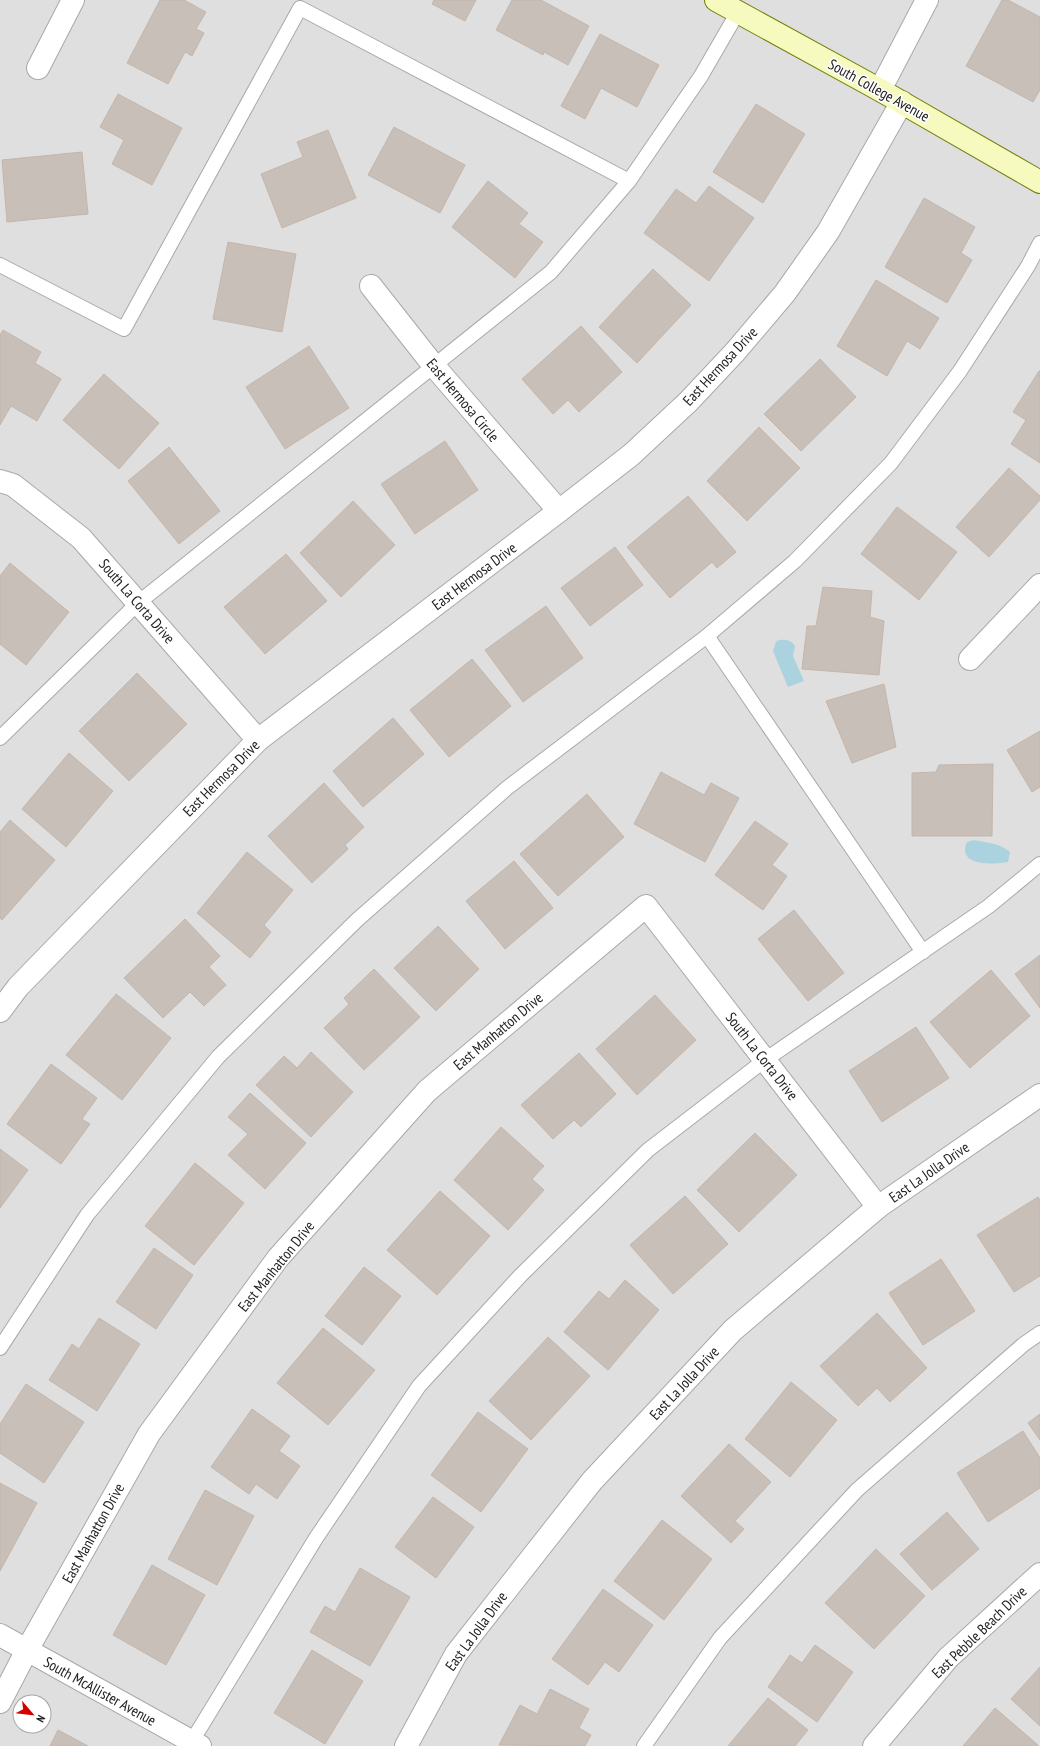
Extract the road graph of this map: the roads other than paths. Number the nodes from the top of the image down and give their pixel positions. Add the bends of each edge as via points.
1 (73, 0) edge
2 (716, 0) edge
3 (927, 0) edge
4 (738, 12) junction
5 (38, 68) dead end
6 (880, 90) junction
7 (902, 102) junction
8 (629, 181) junction
9 (1040, 182) edge
10 (1040, 243) edge
11 (0, 265) edge
12 (371, 286) dead end
13 (434, 366) junction
14 (0, 481) edge
15 (559, 511) junction
16 (1040, 586) edge
17 (138, 603) junction
18 (707, 636) junction
19 (970, 659) dead end
20 (0, 738) edge
21 (258, 740) junction
22 (1040, 864) edge
23 (646, 906) joint
24 (923, 952) junction
25 (0, 1011) edge
26 (765, 1060) junction
27 (1040, 1095) edge
28 (878, 1206) junction
29 (1040, 1333) edge
30 (0, 1348) edge
31 (1040, 1574) edge
32 (0, 1635) edge
33 (27, 1650) junction
34 (0, 1702) edge
35 (193, 1744) edge
36 (406, 1746) edge
37 (644, 1746) edge
38 (874, 1746) edge

1 - 5 street
2 - 4 street, South College Avenue
3 - 6 street
4 - 6 street, South College Avenue
4 - 8 lane via 701,76
6 - 7 street, South College Avenue
7 - 9 street, South College Avenue
7 - 15 street, East Hermosa Drive via 828,232 785,294 688,402 631,455
8 - 11 lane via 300,8 124,329
8 - 13 lane via 551,272
10 - 18 lane via 1028,266 960,371 891,463 795,561
12 - 13 street, East Hermosa Circle
13 - 15 street, East Hermosa Circle
13 - 17 lane
14 - 17 street, South La Corta Drive via 13,485 81,538
15 - 21 street, East Hermosa Drive
16 - 19 street
17 - 20 lane
17 - 21 street, South La Corta Drive
18 - 24 lane
18 - 30 lane via 507,788 357,920 218,1057 87,1215
21 - 25 street, East Hermosa Drive via 18,987
22 - 24 lane via 989,906
23 - 26 street, South La Corta Drive
23 - 33 street, East Manhatton Drive via 427,1091 278,1258 149,1434
24 - 26 lane
26 - 28 street, South La Corta Drive
26 - 35 lane via 648,1150 520,1276 419,1386 316,1538
27 - 28 street, East La Jolla Drive
28 - 36 street, East La Jolla Drive via 733,1330 592,1481 456,1654
29 - 37 lane via 1024,1344 857,1490 720,1638
31 - 38 street, East Pebble Beach Drive via 948,1658
32 - 33 street, South McAllister Avenue
33 - 34 street, East Manhatton Drive
33 - 35 street, South McAllister Avenue

